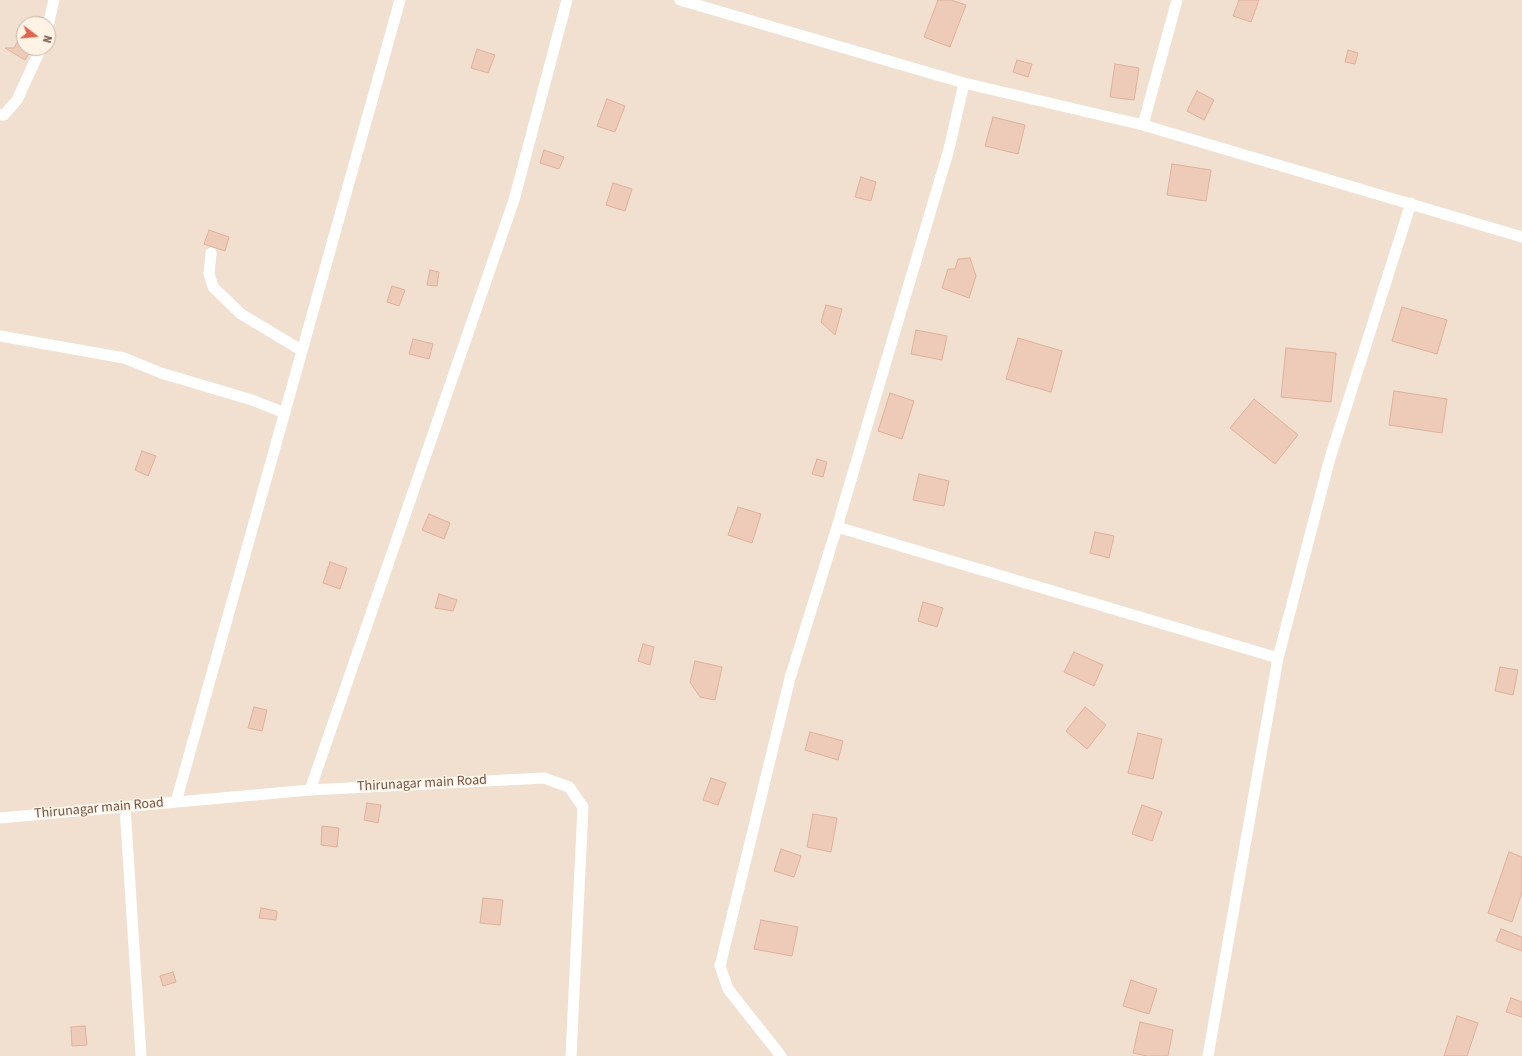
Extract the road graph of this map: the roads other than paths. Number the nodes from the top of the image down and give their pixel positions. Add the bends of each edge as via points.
1 (54, 0) edge
2 (400, 0) edge
3 (567, 0) edge
4 (680, 0) edge
5 (1177, 0) edge
6 (50, 16) edge
7 (37, 56) edge
8 (964, 83) junction
9 (0, 115) edge
10 (1143, 125) junction
11 (1411, 203) junction
12 (1522, 236) edge
13 (211, 253) dead end
14 (0, 336) edge
15 (301, 350) junction
16 (285, 413) junction
17 (837, 527) junction
18 (1278, 658) junction
19 (310, 790) junction
20 (176, 802) junction
21 (125, 806) junction
22 (0, 818) edge
23 (141, 1056) edge
24 (571, 1056) edge
25 (781, 1056) edge
26 (1208, 1056) edge

1 - 6 street
2 - 15 street
3 - 19 street via 514,200
4 - 8 street
5 - 10 street
7 - 9 street via 17,100 4,115
8 - 10 street
8 - 17 street via 949,149
10 - 11 street
11 - 12 street
11 - 18 street via 1330,458
13 - 15 street via 209,274 213,287 241,314
14 - 16 street via 124,358 161,373 252,400
15 - 16 street
16 - 20 street
17 - 18 street
17 - 25 street via 790,678 720,966 728,989
18 - 26 street
19 - 20 street, Thirunagar main Road
19 - 24 street, Thirunagar main Road via 544,778 570,787 583,807
20 - 21 street, Thirunagar main Road
21 - 22 street, Thirunagar main Road
21 - 23 street

